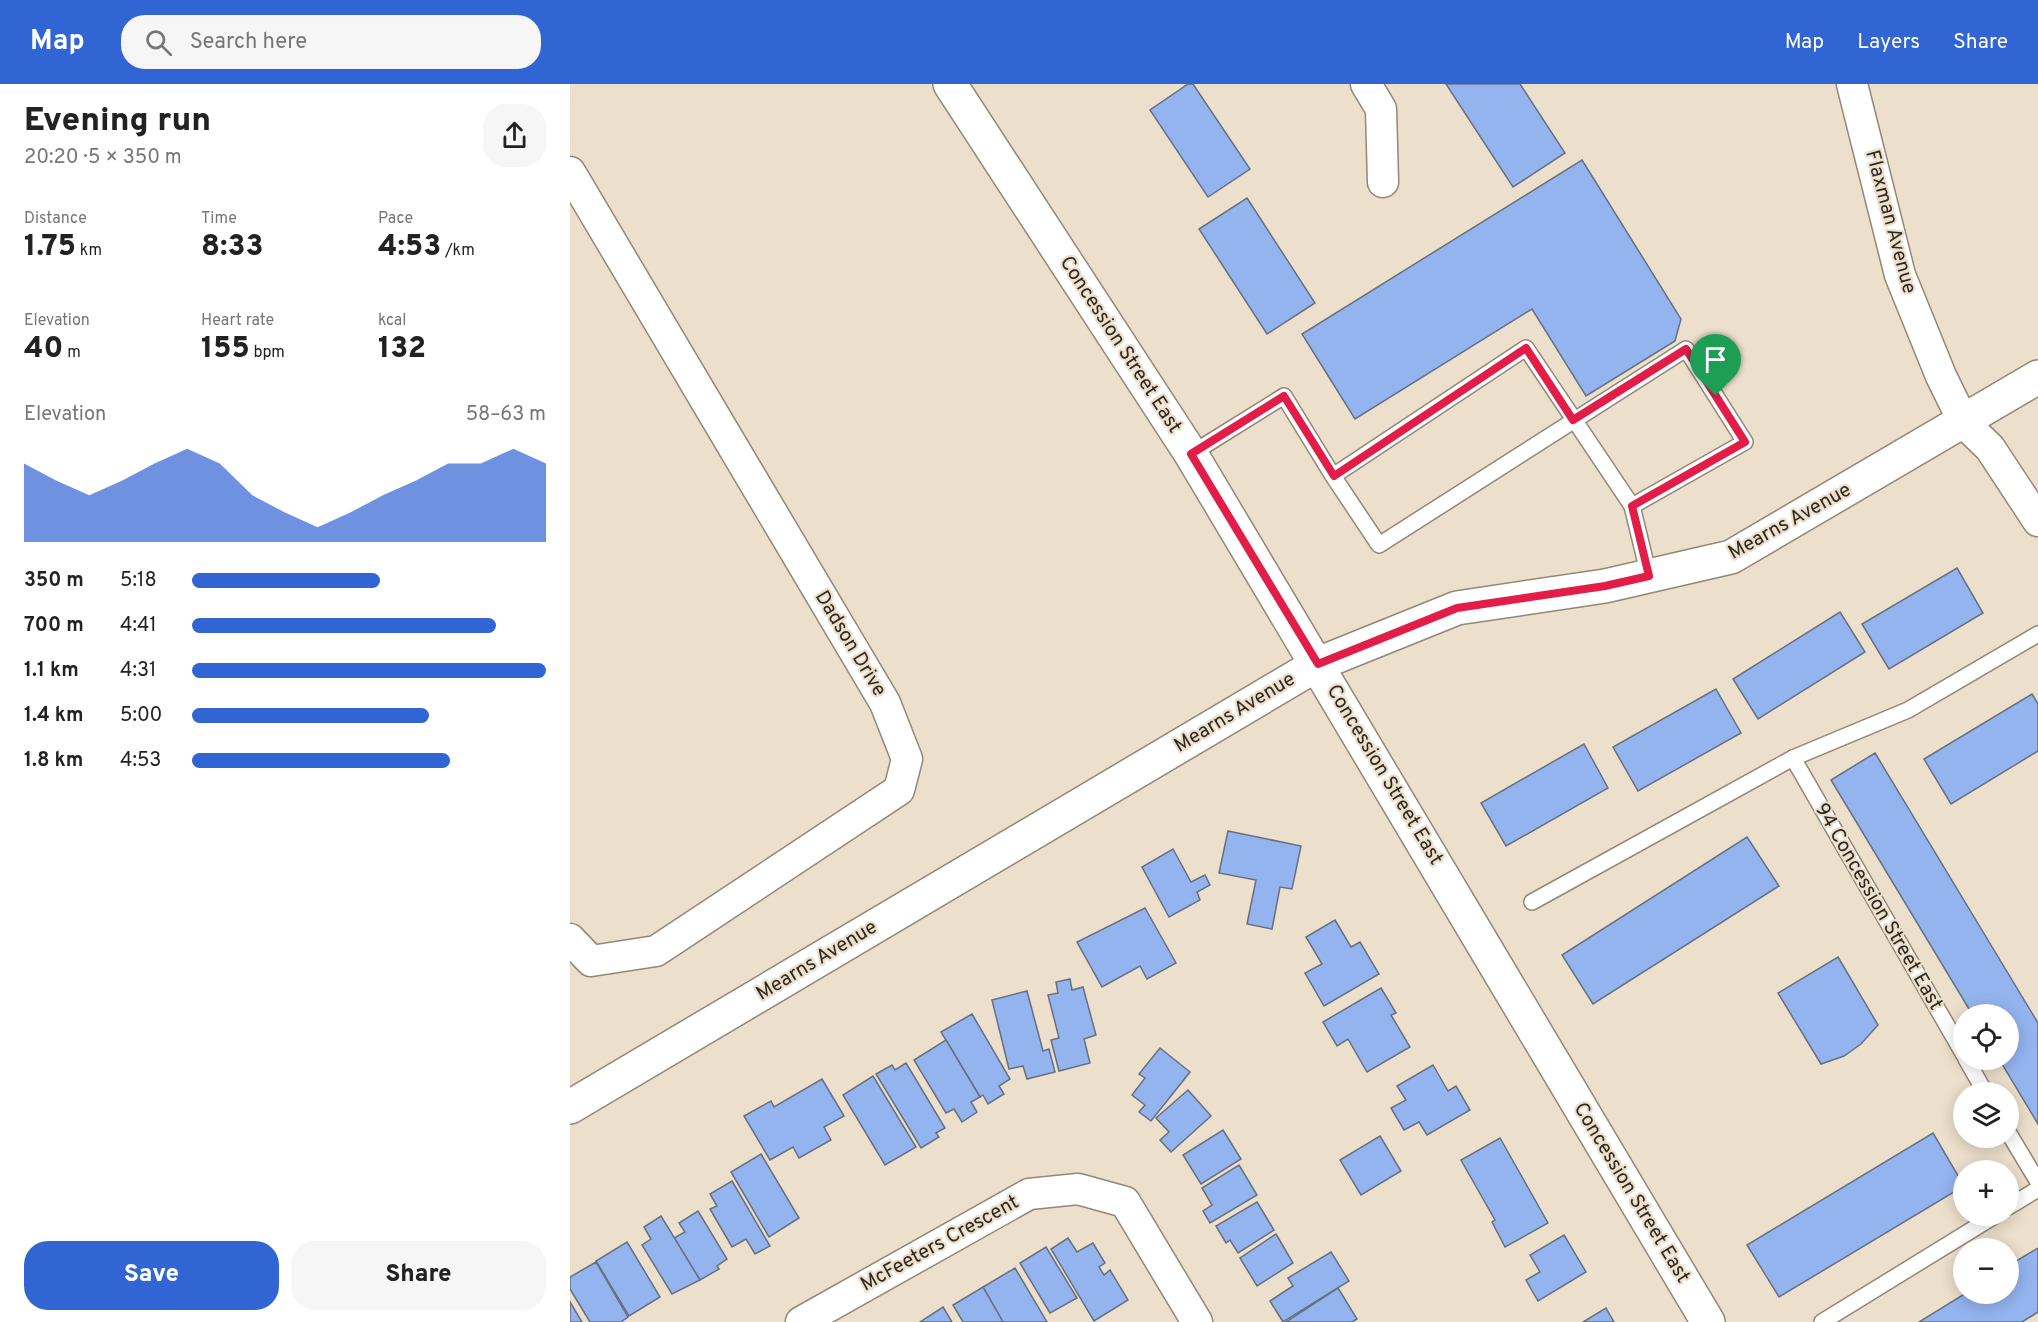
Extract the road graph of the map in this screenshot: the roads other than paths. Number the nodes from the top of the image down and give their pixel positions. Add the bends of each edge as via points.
1 (950, 84) edge
2 (1366, 84) edge
3 (1852, 84) edge
4 (570, 172) edge
5 (1383, 182) dead end
6 (2038, 377) edge
7 (1573, 420) junction
8 (1964, 423) junction
9 (1191, 454) junction
10 (1334, 476) junction
11 (1632, 506) junction
12 (2038, 520) edge
13 (1649, 576) junction
14 (2038, 634) edge
15 (1318, 664) junction
16 (1793, 758) junction
17 (1532, 902) dead end
18 (570, 939) edge
19 (1953, 1036) edge
20 (570, 1107) edge
21 (2018, 1148) edge
22 (2038, 1182) edge
23 (2038, 1189) edge
24 (2019, 1200) edge
25 (1978, 1226) edge
26 (801, 1322) edge
27 (1197, 1322) edge
28 (1708, 1322) edge
29 (1822, 1322) edge

1 - 9 street, Concession Street East
2 - 5 street via 1381,109
3 - 8 street, Flaxman Avenue via 1900,275
4 - 18 street, Dadson Drive via 885,703 907,759 899,790 656,951 591,961
6 - 8 street, Mearns Avenue
7 - 10 lane via 1379,545
7 - 10 lane via 1526,348
7 - 11 lane
7 - 11 lane via 1686,349 1745,442
8 - 12 street via 1990,448
8 - 13 street, Mearns Avenue via 1731,557
9 - 10 lane via 1284,396
9 - 15 street, Concession Street East
11 - 13 lane
13 - 15 street, Mearns Avenue via 1457,608
14 - 16 lane via 1908,710
15 - 20 street, Mearns Avenue
15 - 28 street, Concession Street East
16 - 17 lane
16 - 19 lane, 94 Concession Street East
21 - 22 lane
23 - 24 lane
25 - 29 lane
26 - 27 street, McFeeters Crescent via 1029,1194 1078,1189 1125,1202

